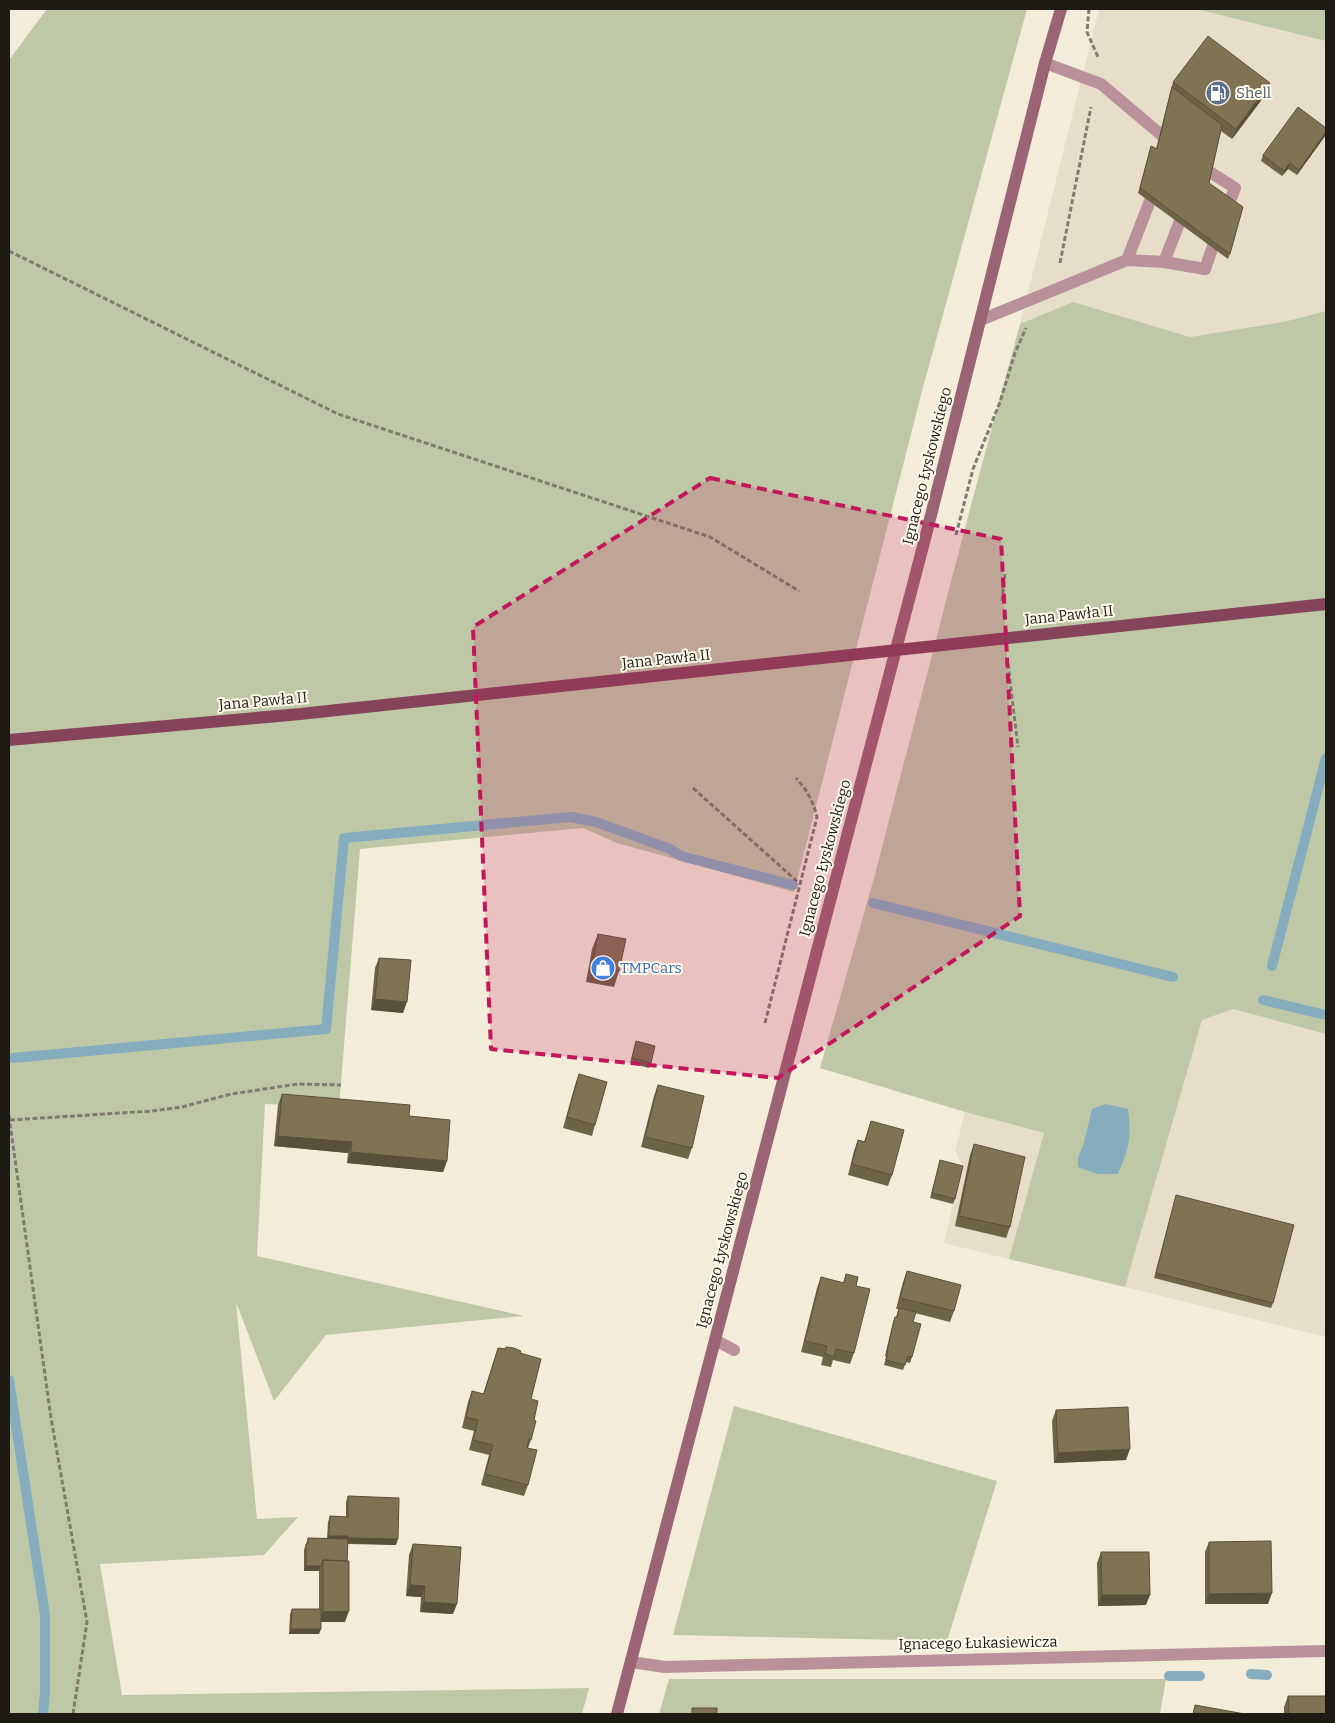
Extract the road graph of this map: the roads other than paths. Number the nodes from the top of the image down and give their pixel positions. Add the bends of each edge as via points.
1 (1061, 9) edge
2 (1045, 62) junction
3 (1173, 149) edge
4 (1198, 168) edge
5 (1158, 180) edge
6 (1191, 192) edge
7 (1127, 260) junction
8 (1164, 262) junction
9 (981, 320) junction
10 (1326, 604) edge
11 (896, 650) junction
12 (9, 740) edge
13 (715, 1340) junction
14 (734, 1350) dead end
15 (1326, 1651) edge
16 (631, 1662) junction
17 (617, 1714) edge

1 - 2 street, Ignacego Łyskowskiego
2 - 3 street via 1101,84
2 - 9 street, Ignacego Łyskowskiego
4 - 8 street via 1235,188 1205,269
5 - 7 street
6 - 8 street
7 - 8 street
7 - 9 street
9 - 11 street, Ignacego Łyskowskiego
10 - 11 main road, Jana Pawła II
11 - 12 main road, Jana Pawła II via 300,714
11 - 13 street, Ignacego Łyskowskiego
13 - 14 street
13 - 16 street, Ignacego Łyskowskiego
15 - 16 street, Ignacego Łukasiewicza via 665,1667
16 - 17 street, Ignacego Łyskowskiego

